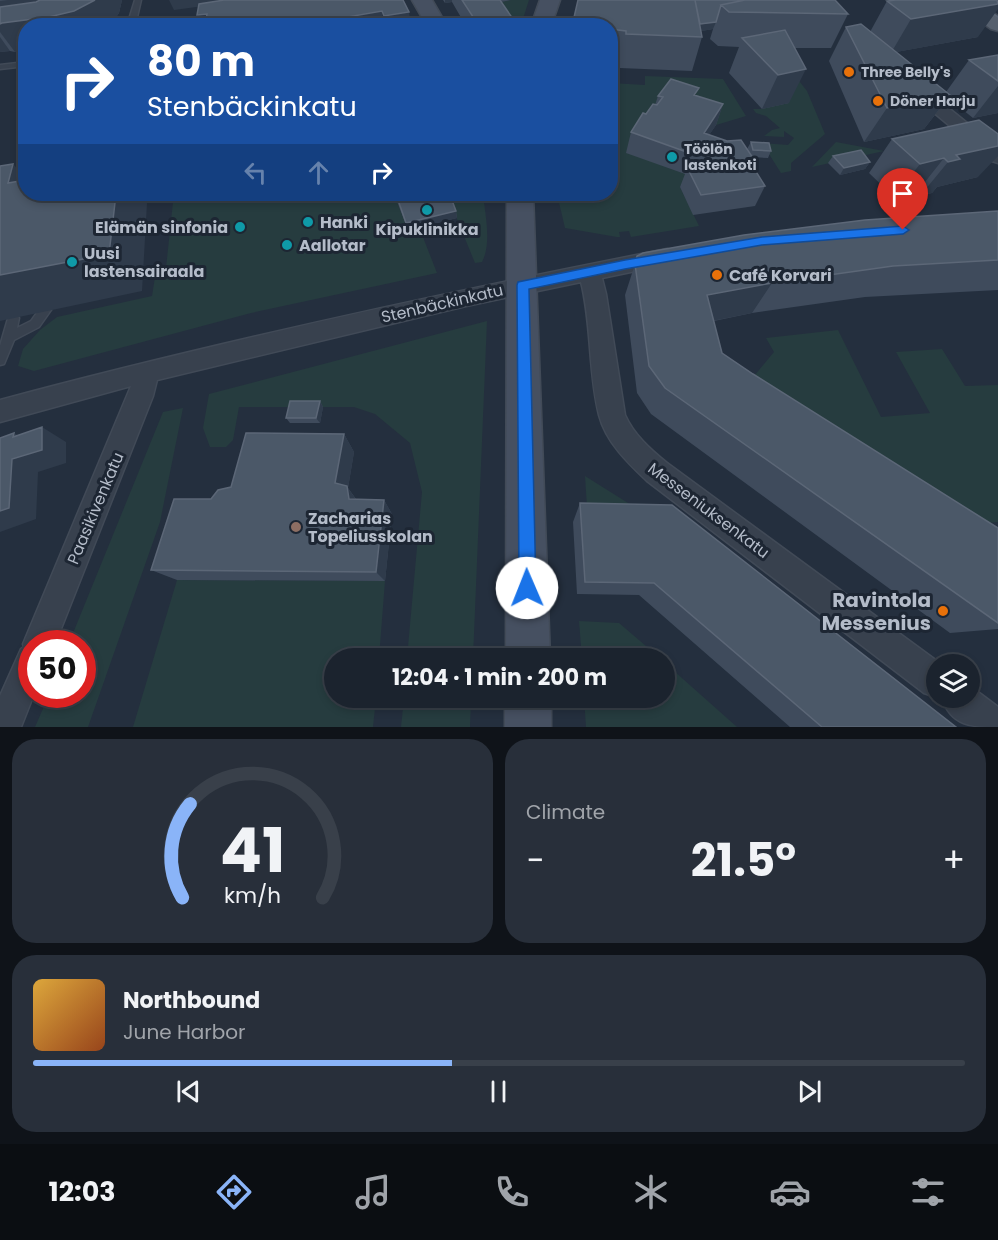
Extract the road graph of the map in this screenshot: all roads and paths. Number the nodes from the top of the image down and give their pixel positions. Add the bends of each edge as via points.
1 (138, 0) edge
2 (422, 0) edge
3 (550, 0) edge
4 (960, 0) edge
5 (133, 18) edge
6 (432, 18) edge
7 (544, 18) edge
8 (998, 25) edge
9 (18, 65) edge
10 (0, 68) edge
11 (898, 75) edge
12 (998, 157) edge
13 (520, 201) edge
14 (686, 254) edge
15 (589, 272) junction
16 (523, 285) junction
17 (45, 310) dead end
18 (13, 318) dead end
19 (10, 337) junction
20 (0, 360) edge
21 (147, 372) junction
22 (0, 411) edge
23 (45, 630) edge
24 (528, 648) edge
25 (926, 674) edge
26 (18, 694) edge
27 (528, 708) edge
28 (972, 708) edge
29 (4, 727) edge
30 (528, 727) edge
31 (998, 727) edge

1 - 5 lane
2 - 6 main road
3 - 7 main road
4 - 8 main road
9 - 10 lane
11 - 12 street
13 - 16 main road
14 - 15 street, Stenbäckinkatu
15 - 16 street, Stenbäckinkatu
15 - 25 street, Messeniuksenkatu via 612,415 618,431 633,450
16 - 21 street, Stenbäckinkatu
16 - 24 main road
17 - 19 lane via 35,324
18 - 19 lane
19 - 20 lane
21 - 22 street, Stenbäckinkatu
21 - 23 street, Paasikivenkatu via 141,396
26 - 29 street
27 - 30 main road
28 - 31 street

